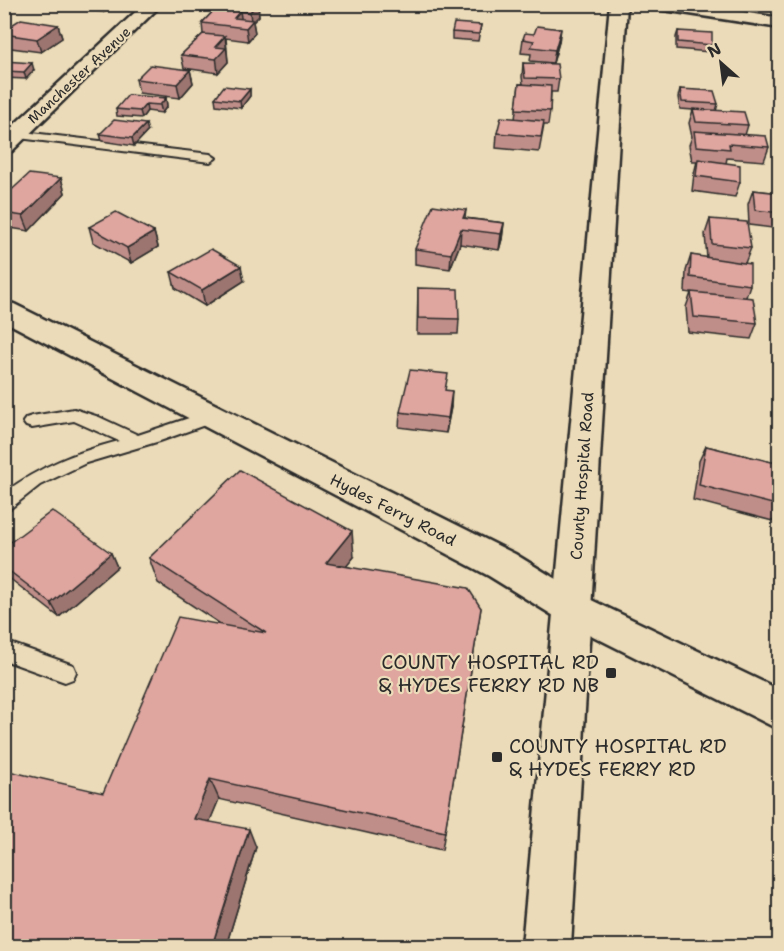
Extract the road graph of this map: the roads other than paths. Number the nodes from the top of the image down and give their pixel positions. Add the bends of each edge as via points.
1 (154, 4) edge
2 (619, 4) edge
3 (657, 4) edge
4 (780, 23) edge
5 (10, 140) edge
6 (210, 158) dead end
7 (4, 310) edge
8 (210, 417) junction
9 (32, 422) dead end
10 (137, 442) junction
11 (4, 503) edge
12 (572, 608) junction
13 (4, 650) edge
14 (65, 672) dead end
15 (780, 711) edge
16 (546, 946) edge

1 - 5 street, Manchester Avenue
2 - 12 street, County Hospital Road
3 - 4 street
5 - 6 lane
7 - 8 street, Hydes Ferry Road
8 - 10 lane
8 - 12 street, Hydes Ferry Road via 502,565
9 - 10 lane via 74,415
10 - 11 lane via 50,471
12 - 15 street, Hydes Ferry Road
12 - 16 street, County Hospital Road
13 - 14 lane

